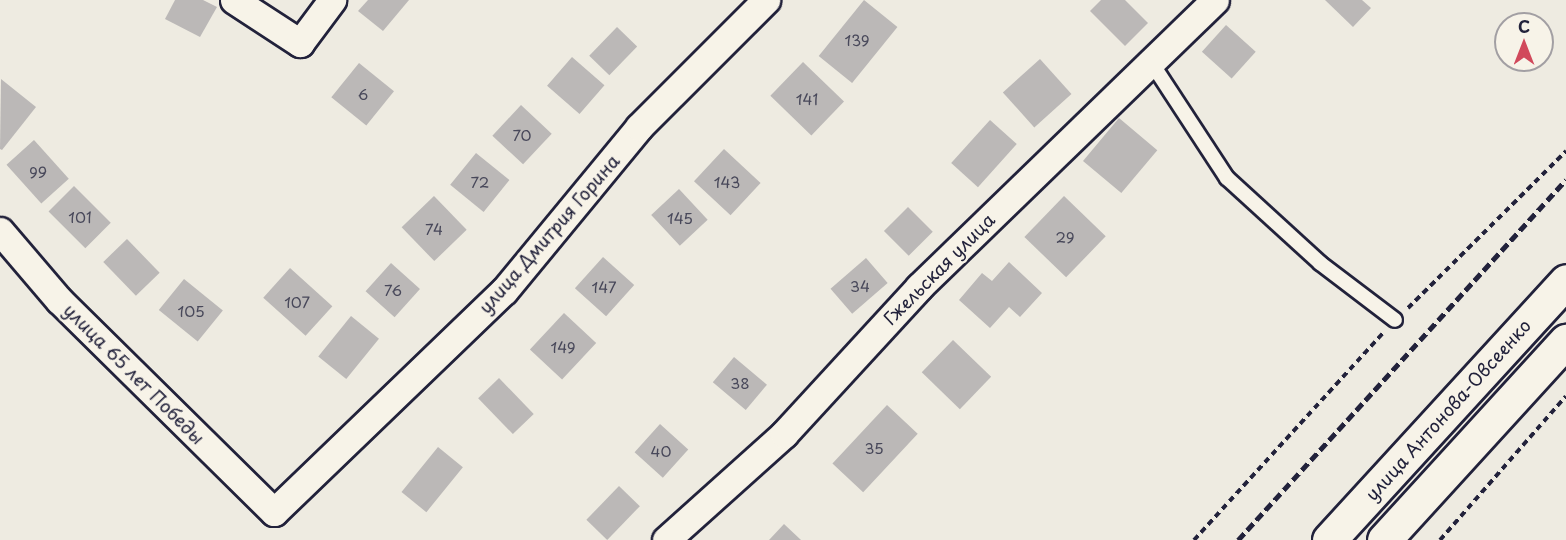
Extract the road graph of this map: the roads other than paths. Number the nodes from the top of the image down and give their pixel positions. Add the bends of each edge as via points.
1 (234, 0) edge
2 (332, 0) edge
3 (766, 0) edge
4 (1215, 0) edge
5 (1151, 62) junction
6 (0, 231) edge
7 (1566, 281) edge
8 (1395, 321) road end
9 (1566, 341) edge
10 (274, 512) joint
11 (666, 540) edge
12 (1329, 540) edge
13 (1384, 540) edge

1 - 2 street via 300,43
3 - 10 street, улица Дмитрия Горина via 639,127 504,291
4 - 5 street, Гжельская улица
5 - 8 lane via 1227,178 1320,263
5 - 11 street, Гжельская улица via 919,287 784,434
6 - 10 street, улица 65 лет Победы via 59,300
7 - 12 highway, улица Антонова-Овсеенко
9 - 13 highway

